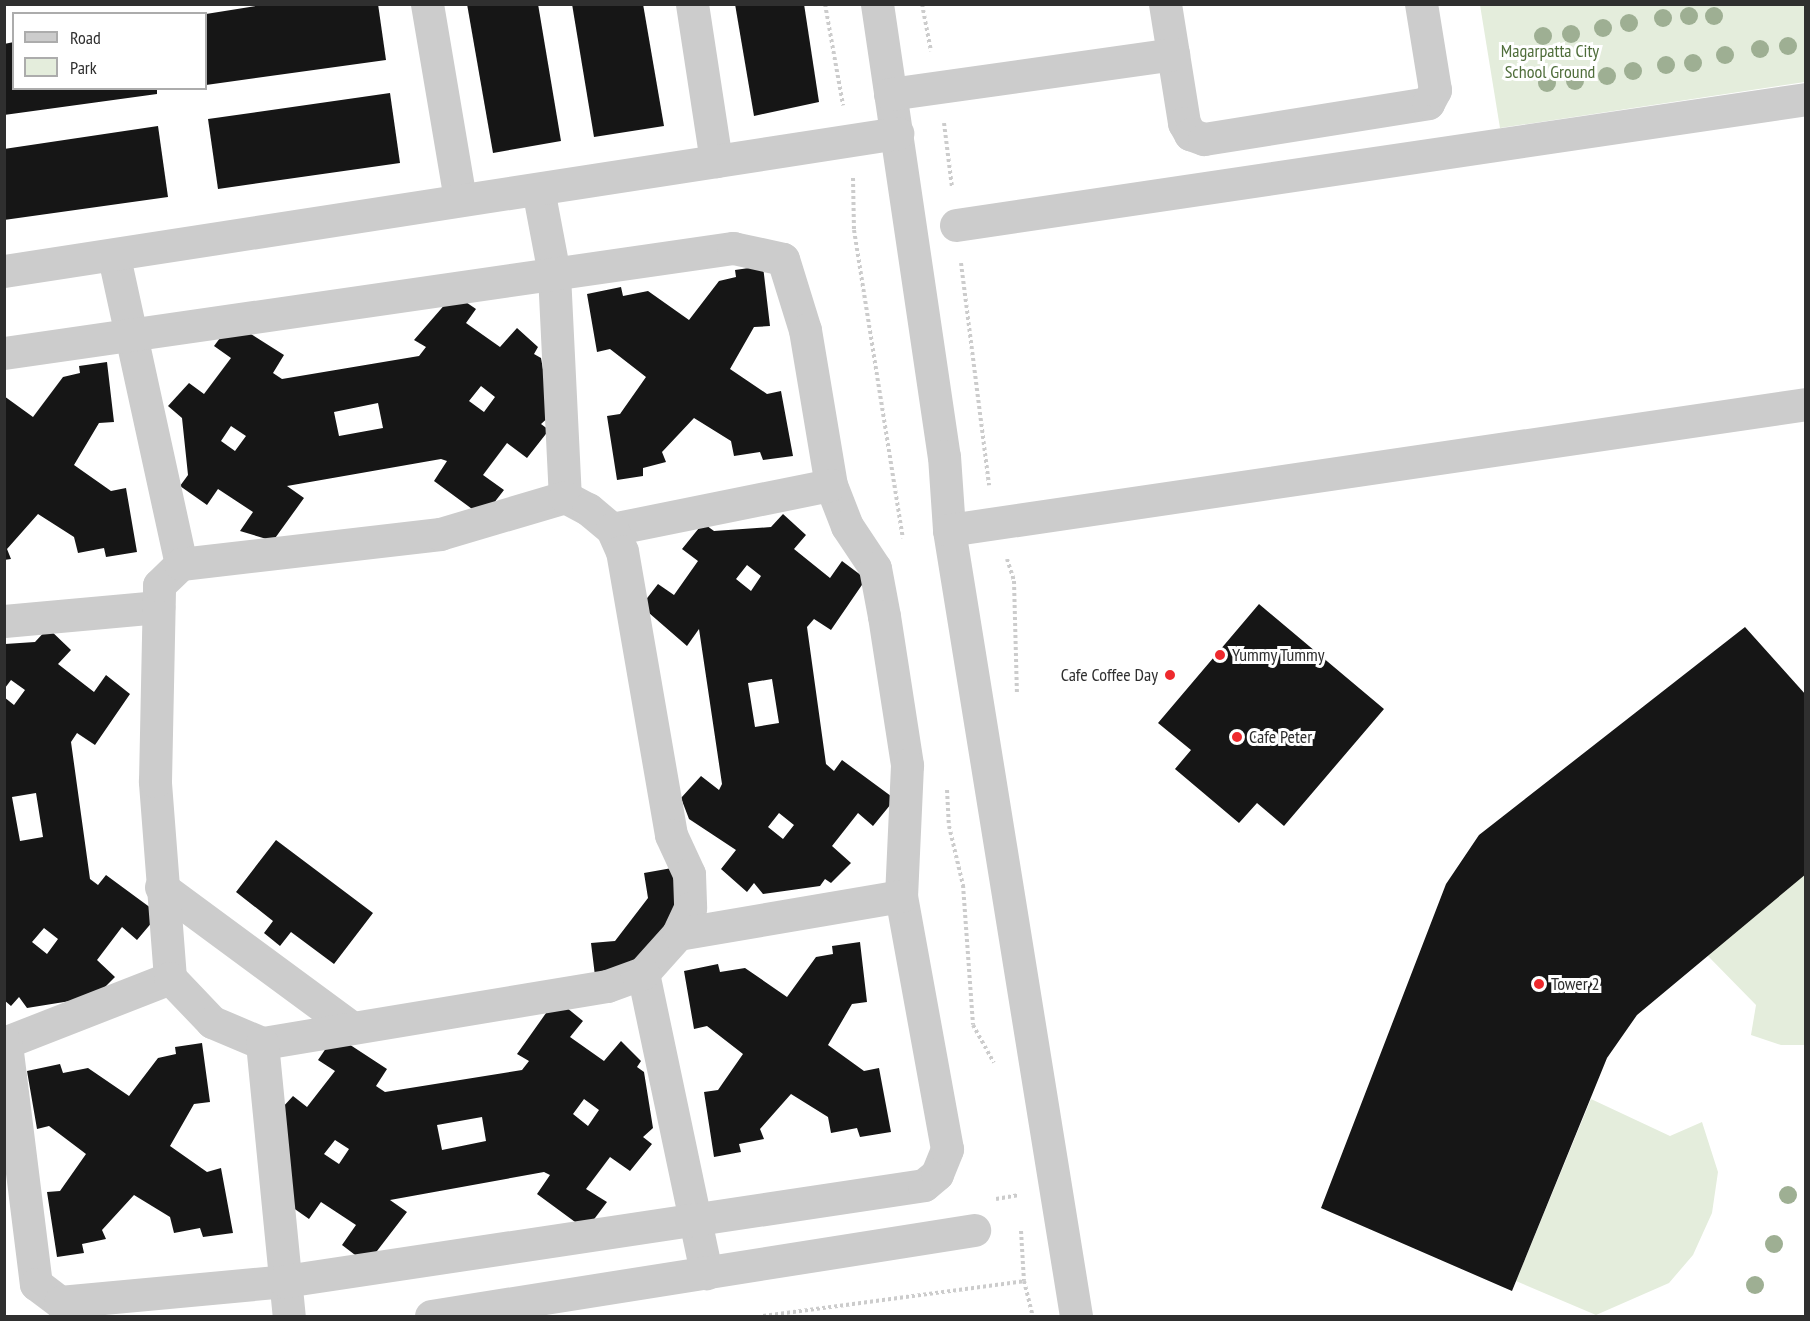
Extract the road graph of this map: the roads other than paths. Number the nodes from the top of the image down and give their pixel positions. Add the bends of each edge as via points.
1 (426, 4) edge
2 (692, 4) edge
3 (877, 4) edge
4 (1165, 4) edge
5 (1421, 4) edge
6 (1173, 54) junction
7 (890, 94) junction
8 (1806, 99) edge
9 (897, 133) junction
10 (716, 161) junction
11 (538, 189) junction
12 (460, 199) junction
13 (957, 225) road end
14 (114, 257) junction
15 (4, 271) edge
16 (554, 274) junction
17 (130, 336) junction
18 (4, 353) edge
19 (1806, 404) edge
20 (831, 485) junction
21 (565, 497) junction
22 (612, 530) junction
23 (948, 531) junction
24 (181, 564) junction
25 (158, 607) junction
26 (4, 621) edge
27 (161, 887) junction
28 (901, 896) junction
29 (678, 934) junction
30 (643, 973) junction
31 (170, 978) junction
32 (351, 1027) junction
33 (262, 1043) junction
34 (5, 1044) edge
35 (694, 1218) junction
36 (974, 1230) dead end
37 (706, 1273) junction
38 (285, 1281) junction
39 (466, 1314) edge
40 (289, 1317) edge
41 (431, 1317) edge
42 (1076, 1317) edge

1 - 12 street
2 - 10 street
3 - 7 street
4 - 6 street
5 - 6 street via 1435,90 1428,103 1415,107 1203,139 1190,134 1184,123
6 - 7 street
7 - 9 street
8 - 13 street
9 - 10 street
9 - 23 street via 944,456
10 - 11 street
11 - 12 street
11 - 16 street
12 - 14 street
14 - 15 street
14 - 17 street
16 - 17 street
16 - 20 street via 733,248 783,259 806,330
16 - 21 street
17 - 18 street
17 - 24 street
19 - 23 street
20 - 22 street
20 - 28 street via 847,526 875,568 884,616 907,765
21 - 22 street via 588,509
21 - 24 street via 440,534
22 - 29 street via 622,551 671,835 689,873 690,908
23 - 42 street
24 - 25 street via 159,585
25 - 26 street
25 - 27 street via 155,781
27 - 31 street
27 - 32 street
28 - 29 street
28 - 35 street via 946,1149 937,1174 924,1185
29 - 30 street
30 - 32 street via 607,986
30 - 35 street
31 - 33 street via 212,1022
31 - 34 street
32 - 33 street
33 - 38 street
34 - 38 street via 36,1284 60,1302
35 - 37 street
35 - 38 street
36 - 37 street
37 - 39 street
38 - 40 street
39 - 41 street

